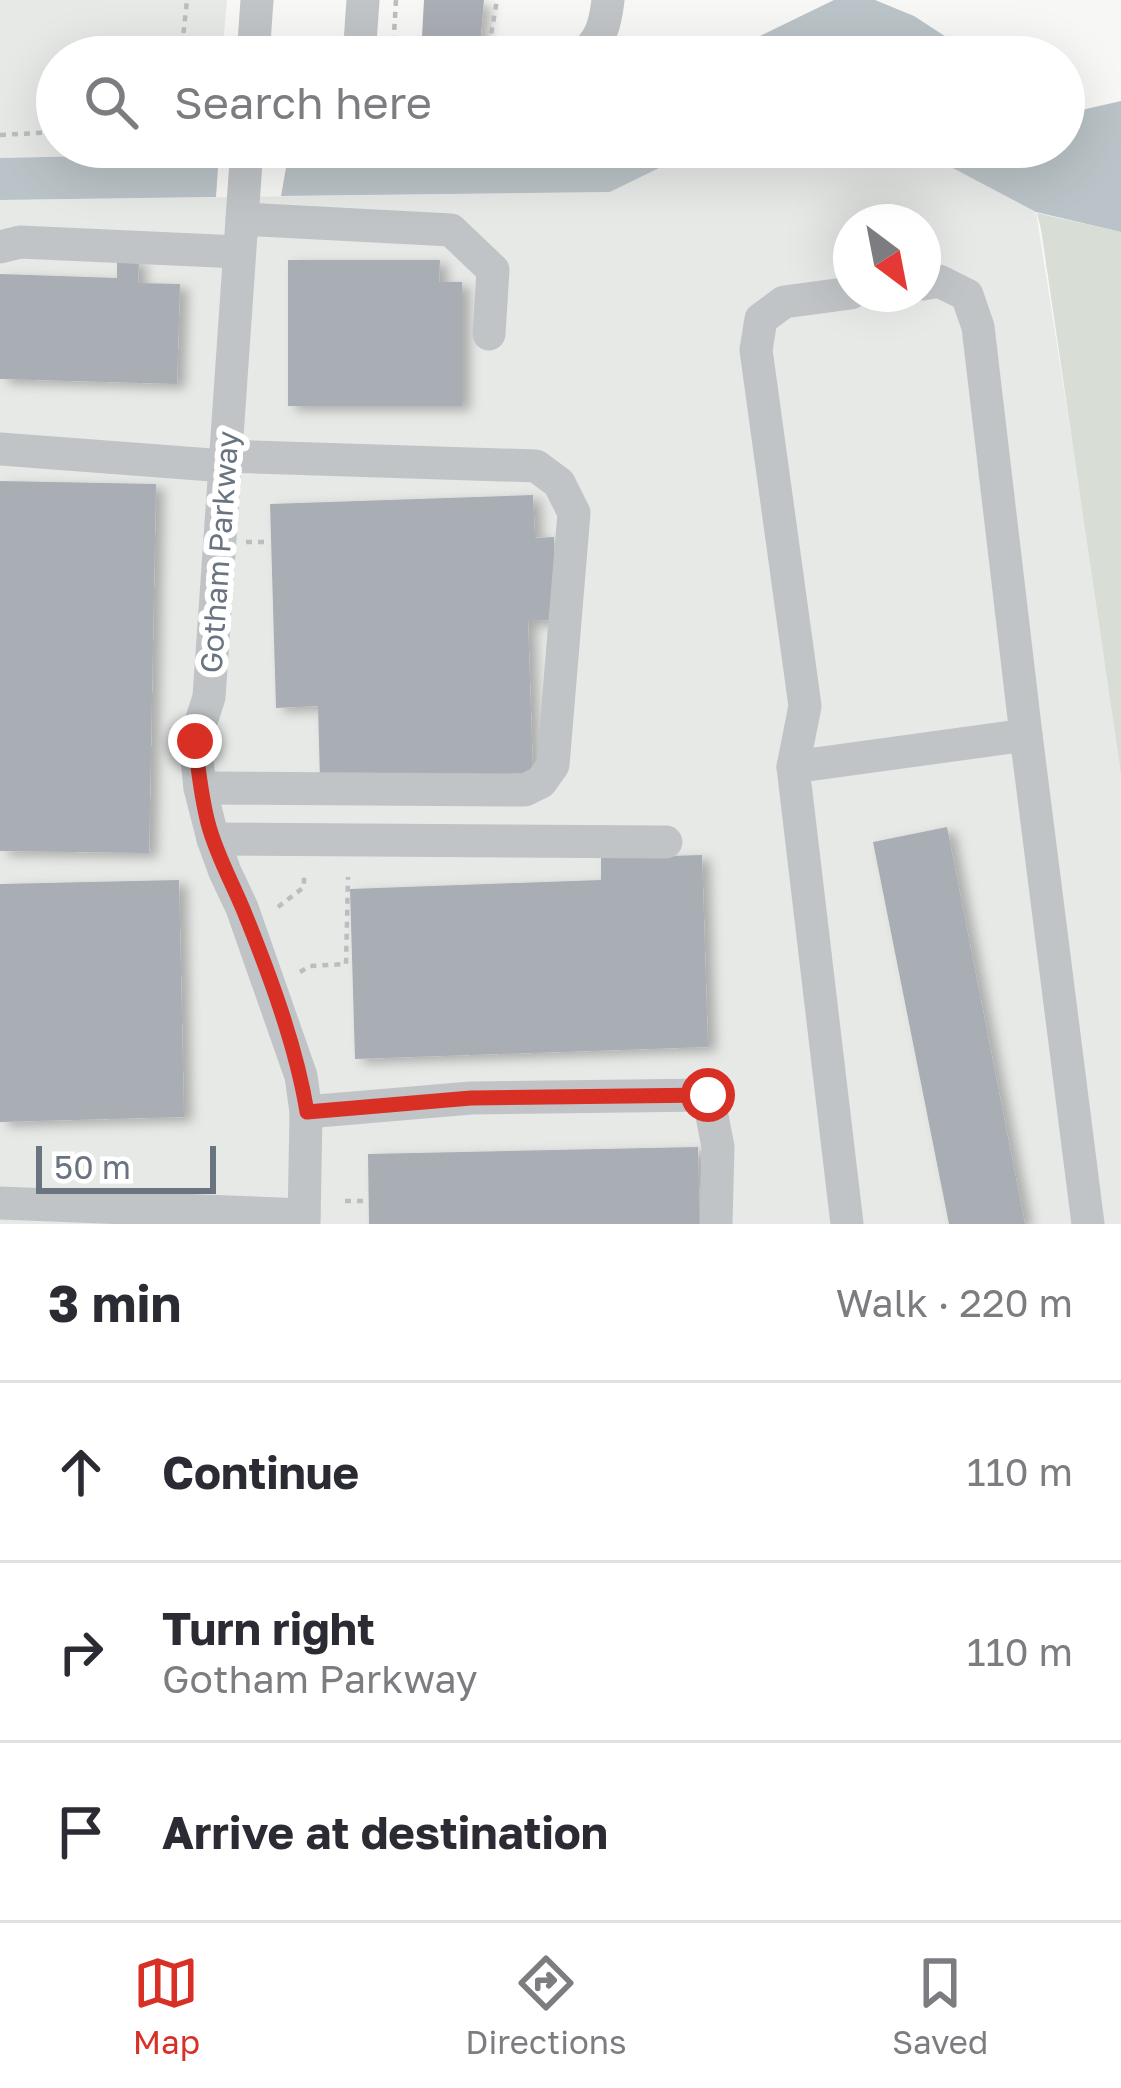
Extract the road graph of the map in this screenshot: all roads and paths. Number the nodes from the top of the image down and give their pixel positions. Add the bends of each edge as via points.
1 (187, 0) edge
2 (257, 0) edge
3 (363, 0) edge
4 (396, 0) edge
5 (497, 0) edge
6 (608, 0) edge
7 (183, 36) edge
8 (254, 36) edge
9 (360, 36) edge
10 (394, 36) edge
11 (491, 36) edge
12 (600, 36) edge
13 (36, 133) edge
14 (0, 135) edge
15 (246, 168) edge
16 (241, 235) junction
17 (0, 248) edge
18 (941, 282) edge
19 (833, 295) edge
20 (489, 334) dead end
21 (0, 449) edge
22 (225, 461) junction
23 (246, 542) dead end
24 (269, 542) dead end
25 (1025, 735) junction
26 (793, 767) junction
27 (200, 788) junction
28 (213, 839) junction
29 (666, 842) dead end
30 (304, 875) dead end
31 (348, 877) dead end
32 (278, 907) dead end
33 (300, 972) dead end
34 (307, 1112) junction
35 (345, 1201) dead end
36 (364, 1201) dead end
37 (0, 1203) edge
38 (304, 1220) edge
39 (716, 1224) edge
40 (847, 1224) edge
41 (1088, 1224) edge

1 - 7 path
2 - 8 street
3 - 9 street
4 - 10 path
5 - 11 path
6 - 12 street
13 - 14 path
15 - 16 street, Gotham Parkway
16 - 17 street
16 - 20 street via 451,230 493,270
16 - 22 street, Gotham Parkway
18 - 25 street via 967,295 978,327
19 - 26 street via 784,302 761,319 756,350 806,706
21 - 22 street
22 - 27 street, Gotham Parkway via 209,698 195,741
22 - 27 street via 536,466 559,483 574,513 553,765 541,782 525,790
23 - 24 path
25 - 26 street
25 - 41 street
26 - 40 street
27 - 28 street, Gotham Parkway
28 - 29 street
28 - 34 street, Gotham Parkway via 291,1042
30 - 32 path via 304,887
31 - 33 path via 346,964
34 - 38 street, Gotham Parkway
34 - 39 street via 471,1098 708,1095 718,1147
35 - 36 path
37 - 38 street

